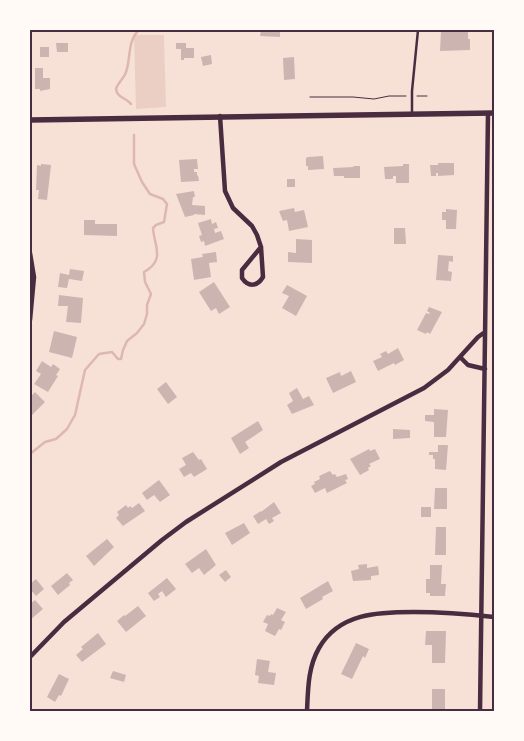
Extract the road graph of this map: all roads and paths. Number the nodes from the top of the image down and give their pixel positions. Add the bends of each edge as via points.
1 (417, 31) edge
2 (412, 96) junction
3 (426, 96) dead end
4 (310, 97) dead end
5 (491, 113) edge
6 (412, 115) junction
7 (220, 116) junction
8 (30, 120) edge
9 (261, 247) junction
10 (30, 253) edge
11 (30, 320) edge
12 (485, 332) junction
13 (460, 358) junction
14 (485, 369) junction
15 (482, 616) junction
16 (494, 617) edge
17 (30, 657) edge
18 (307, 711) edge
19 (480, 711) edge

1 - 2 lane
2 - 3 path
2 - 4 path via 374,99
2 - 6 lane
5 - 6 street
5 - 12 street
6 - 7 street
7 - 8 street
7 - 9 street via 225,191 233,208 255,231
9 - 9 street via 263,277 254,285 247,284 242,278 242,270
10 - 11 street via 34,277
12 - 13 street
12 - 14 street
13 - 14 street via 468,365
13 - 17 street via 424,388 281,462 186,522 64,622
14 - 15 street
15 - 16 street
15 - 18 street via 377,613 344,622 323,641 314,659 308,681
15 - 19 street

